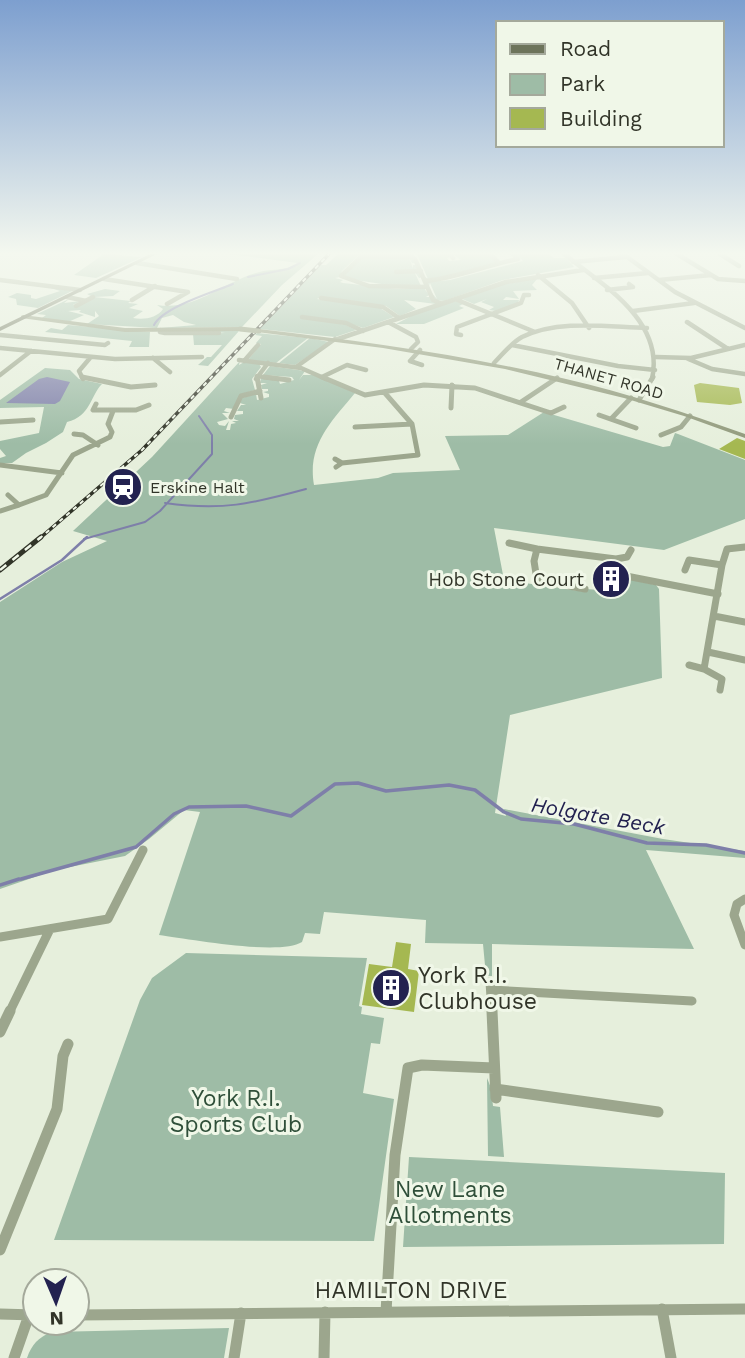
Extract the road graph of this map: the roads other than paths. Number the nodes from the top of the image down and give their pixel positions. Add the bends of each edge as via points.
1 (23, 317) edge
2 (26, 317) edge
3 (305, 317) edge
4 (482, 317) edge
5 (503, 317) edge
6 (582, 317) edge
7 (638, 317) edge
8 (724, 317) edge
9 (399, 318) edge
10 (687, 321) dead end
11 (388, 322) junction
12 (589, 328) junction
13 (647, 328) junction
14 (745, 328) edge
15 (0, 329) edge
16 (161, 330) junction
17 (362, 331) junction
18 (535, 332) junction
19 (219, 333) dead end
20 (450, 334) dead end
21 (0, 335) edge
22 (337, 339) junction
23 (108, 343) dead end
24 (258, 345) dead end
25 (512, 345) junction
26 (745, 345) edge
27 (0, 348) edge
28 (411, 349) junction
29 (728, 349) junction
30 (420, 350) junction
31 (31, 351) junction
32 (202, 357) dead end
33 (656, 357) junction
34 (90, 358) junction
35 (153, 358) junction
36 (685, 358) junction
37 (268, 363) junction
38 (494, 363) junction
39 (422, 365) dead end
40 (296, 367) junction
41 (366, 370) dead end
42 (655, 370) junction
43 (170, 372) dead end
44 (745, 374) edge
45 (0, 375) edge
46 (257, 376) junction
47 (324, 376) junction
48 (557, 378) junction
49 (289, 380) dead end
50 (156, 385) dead end
51 (452, 385) junction
52 (135, 387) junction
53 (384, 392) junction
54 (133, 394) dead end
55 (635, 399) junction
56 (521, 402) junction
57 (96, 404) dead end
58 (149, 405) dead end
59 (564, 407) dead end
60 (451, 408) dead end
61 (113, 411) junction
62 (599, 415) dead end
63 (690, 416) junction
64 (231, 418) dead end
65 (611, 419) junction
66 (33, 420) dead end
67 (0, 422) edge
68 (412, 424) junction
69 (353, 426) dead end
70 (636, 428) dead end
71 (74, 434) dead end
72 (661, 435) dead end
73 (745, 436) edge
74 (98, 444) junction
75 (418, 455) junction
76 (426, 457) dead end
77 (335, 459) dead end
78 (0, 465) edge
79 (62, 473) junction
80 (8, 495) dead end
81 (19, 505) junction
82 (0, 511) edge
83 (509, 543) dead end
84 (745, 547) edge
85 (537, 549) junction
86 (631, 551) dead end
87 (616, 559) junction
88 (722, 565) junction
89 (685, 570) dead end
90 (618, 573) junction
91 (605, 577) dead end
92 (585, 589) dead end
93 (718, 594) junction
94 (714, 616) junction
95 (745, 622) edge
96 (708, 652) junction
97 (745, 660) edge
98 (689, 665) dead end
99 (704, 669) junction
100 (720, 690) dead end
101 (143, 850) dead end
102 (745, 900) edge
103 (50, 929) junction
104 (0, 937) edge
105 (745, 945) edge
106 (692, 1001) dead end
107 (0, 1032) edge
108 (68, 1044) dead end
109 (494, 1068) junction
110 (658, 1112) dead end
111 (0, 1250) edge
112 (662, 1309) junction
113 (745, 1309) edge
114 (325, 1312) junction
115 (386, 1312) junction
116 (241, 1313) junction
117 (0, 1314) edge
118 (21, 1315) edge
119 (91, 1315) edge
120 (23, 1337) edge
121 (14, 1358) edge
122 (234, 1358) edge
123 (324, 1358) edge
124 (671, 1358) edge

1 - 15 main road
2 - 16 street, THANET ROAD
3 - 17 street via 346,323
4 - 20 street via 457,327 459,335
5 - 18 street
6 - 12 street
7 - 13 street
8 - 14 street
9 - 11 street
10 - 29 street
11 - 17 street
11 - 28 street via 416,337 418,342
12 - 13 street
12 - 18 street
13 - 33 street
16 - 19 street
16 - 22 street, THANET ROAD, bridge via 240,329
17 - 22 street
18 - 25 street
21 - 23 street
22 - 28 street, THANET ROAD
22 - 40 street
24 - 37 street via 242,360
25 - 38 street
25 - 42 street
26 - 29 street
27 - 31 street
28 - 30 street, THANET ROAD
29 - 36 street
30 - 38 street, THANET ROAD
30 - 39 street via 410,361
31 - 34 street
31 - 45 street
32 - 35 street
33 - 36 street
33 - 42 street
34 - 35 street
34 - 52 street via 79,371 80,377
35 - 43 street
36 - 44 street via 712,369
37 - 40 street
37 - 46 street
38 - 48 street, THANET ROAD
40 - 47 street
41 - 47 street via 350,365
42 - 55 street via 649,388
46 - 49 street
46 - 64 street via 262,395 241,396
47 - 53 street via 365,395
48 - 55 street, THANET ROAD
48 - 56 street
50 - 52 street
51 - 53 street
51 - 56 street
51 - 60 street
52 - 54 street
53 - 68 street
55 - 63 street, THANET ROAD
55 - 65 street
56 - 59 street via 551,413
57 - 61 street via 92,410
58 - 61 street via 136,411
61 - 74 street via 108,424 112,434
62 - 65 street
63 - 72 street via 681,427
63 - 73 street, THANET ROAD
65 - 70 street
66 - 67 street
68 - 69 street
68 - 75 street
71 - 74 street
74 - 79 street via 76,453
75 - 76 street
75 - 77 street via 339,465
78 - 79 street
79 - 81 street via 46,495
80 - 81 street
81 - 82 street
83 - 85 street
84 - 88 street via 727,549
85 - 87 street
85 - 92 street via 537,580
86 - 87 street
87 - 90 street
88 - 89 street via 689,560
88 - 93 street
90 - 91 street
90 - 93 street
93 - 94 street
94 - 95 street
94 - 96 street
96 - 97 street
96 - 99 street
98 - 99 street
99 - 100 street via 722,679
101 - 103 street via 111,917
102 - 105 street via 737,904 734,915
103 - 104 street
103 - 107 street
106 - 109 street via 491,986
108 - 111 street via 57,1109
109 - 110 street via 496,1094
109 - 115 street via 408,1068 396,1155
112 - 113 street, HAMILTON DRIVE
112 - 115 street, HAMILTON DRIVE
112 - 124 street
114 - 115 street, HAMILTON DRIVE
114 - 116 street, HAMILTON DRIVE
114 - 123 street
116 - 119 street, HAMILTON DRIVE
116 - 122 street
117 - 118 street
120 - 121 street

